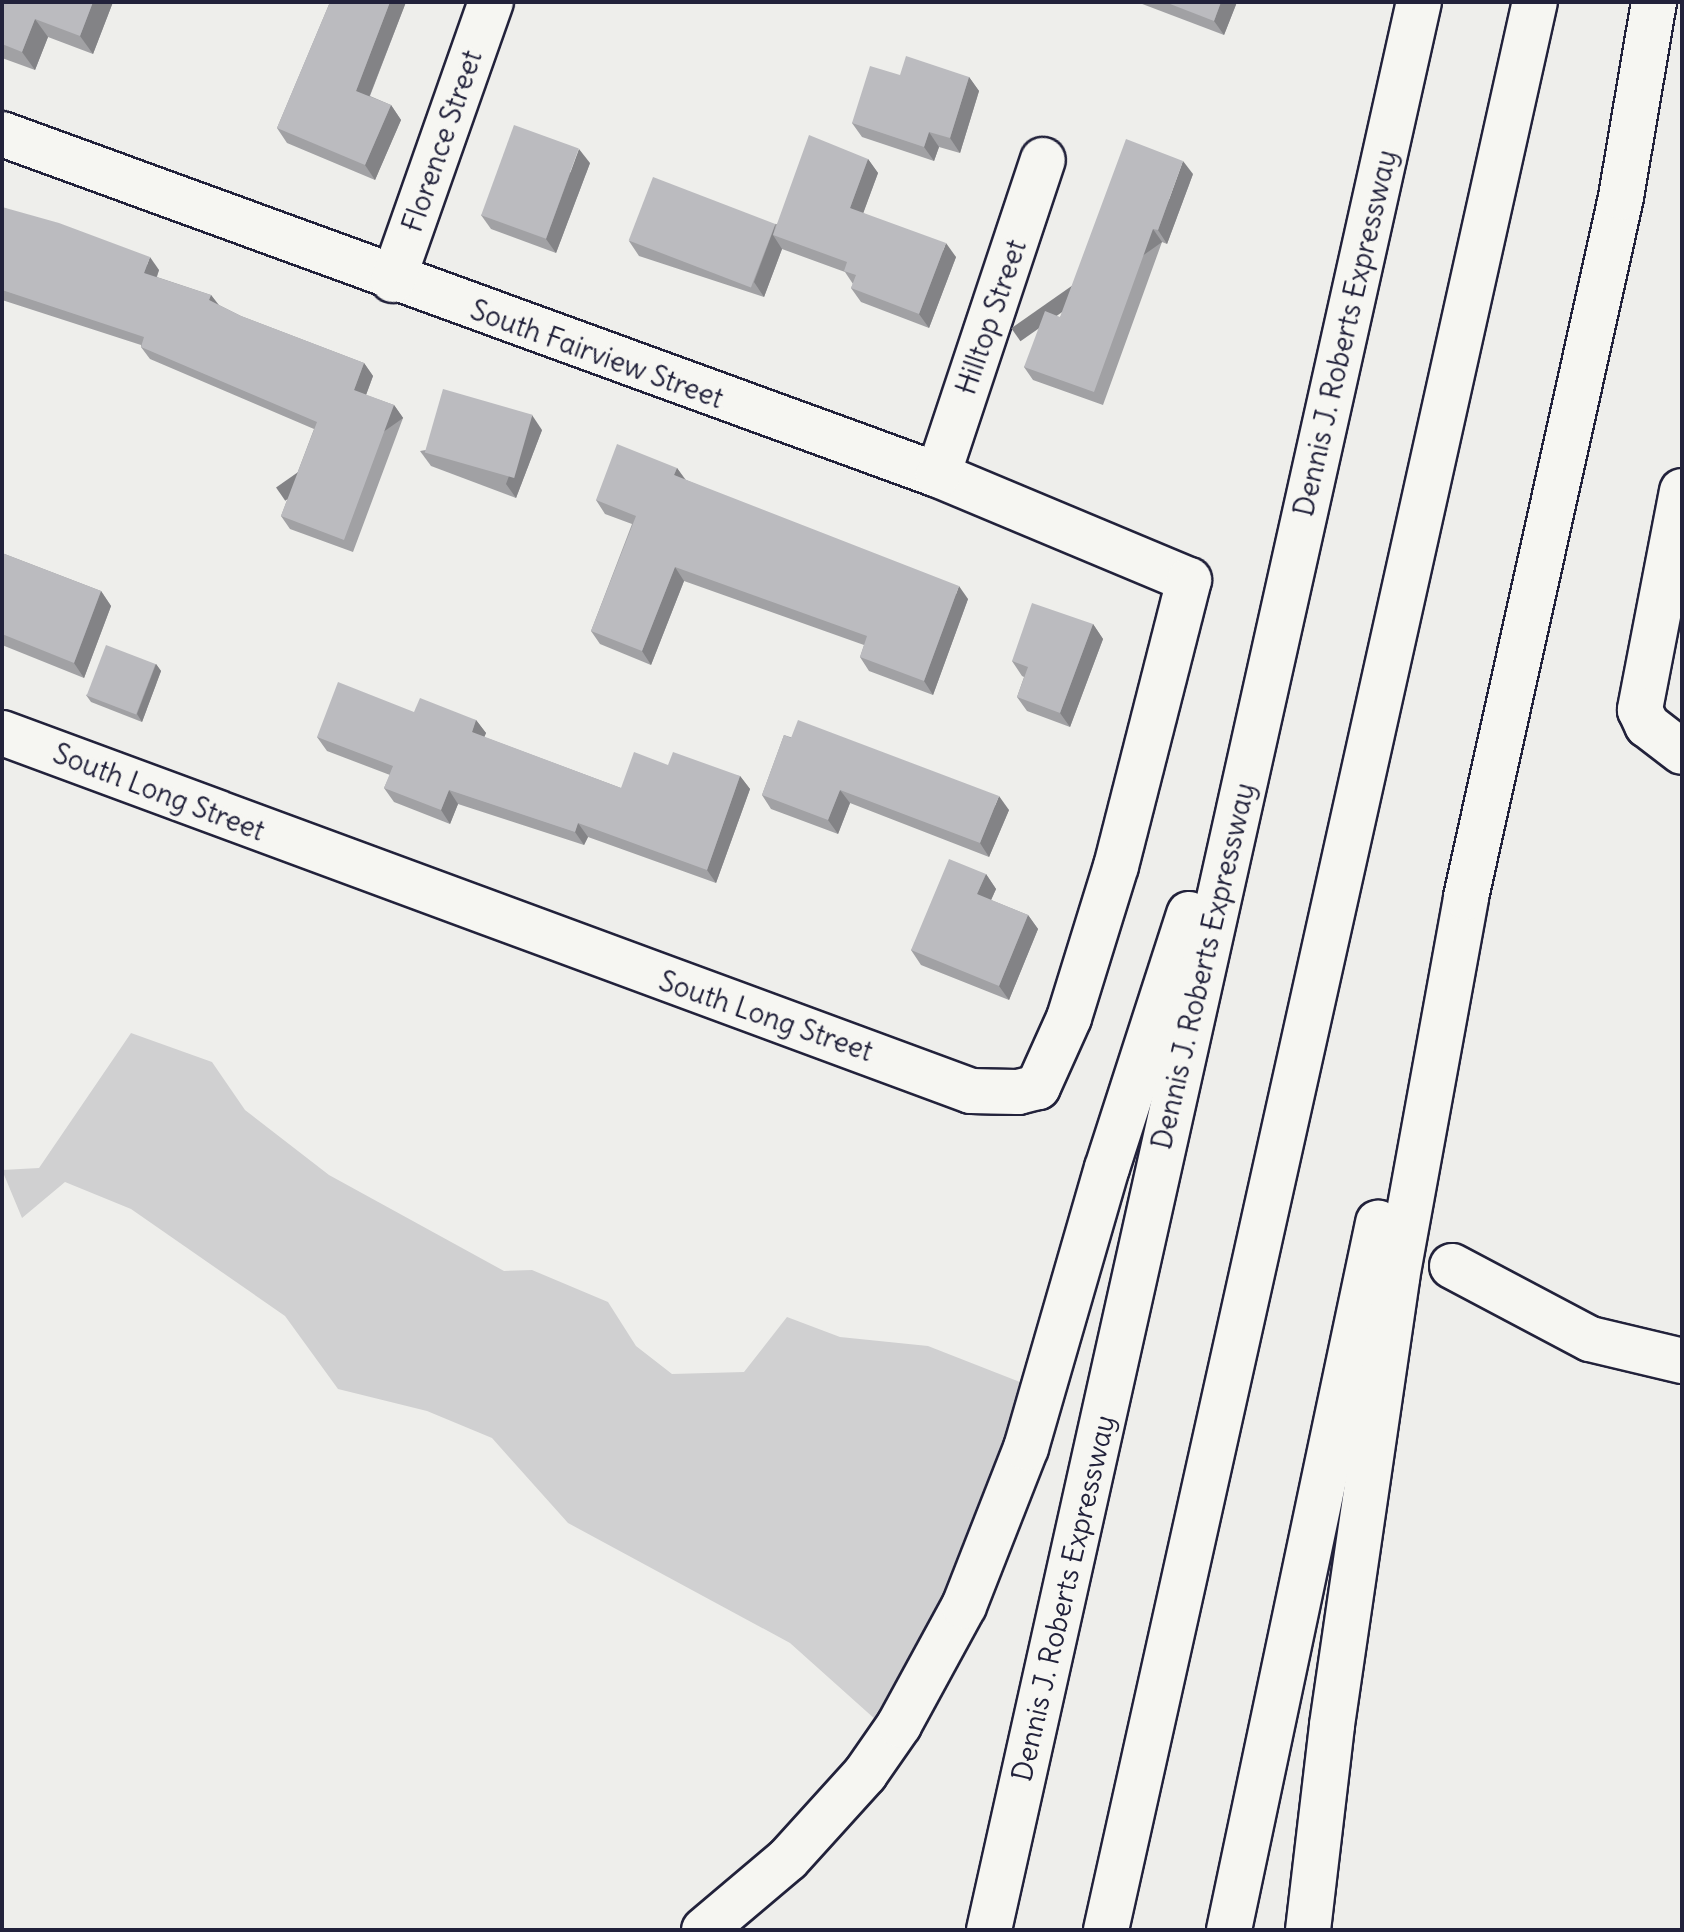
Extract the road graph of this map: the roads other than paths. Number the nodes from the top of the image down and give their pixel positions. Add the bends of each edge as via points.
1 (491, 2) edge
2 (1419, 2) edge
3 (1535, 2) edge
4 (1654, 2) edge
5 (1678, 2) edge
6 (2, 134) edge
7 (1043, 160) dead end
8 (1621, 197) junction
9 (393, 280) junction
10 (938, 475) junction
11 (1682, 491) edge
12 (1189, 580) joint
13 (1271, 660) junction
14 (2, 733) edge
15 (1682, 752) edge
16 (1466, 897) junction
17 (1452, 1266) dead end
18 (1682, 1361) edge
19 (704, 1930) edge
20 (989, 1930) edge
21 (1106, 1930) edge
22 (1229, 1930) edge
23 (1308, 1930) edge

1 - 9 main road, Florence Street
2 - 13 main road, Dennis J. Roberts Expressway
3 - 21 main road
4 - 8 main road
5 - 8 main road
6 - 9 main road, South Fairview Street
7 - 10 main road, Hilltop Street
8 - 16 main road
9 - 10 main road, South Fairview Street
10 - 12 main road, South Fairview Street
11 - 15 main road via 1640,710 1647,725
12 - 14 main road, South Long Street via 1120,851 1069,1018 1038,1087 1018,1092 971,1091
13 - 19 main road via 1107,1168 1026,1448 964,1606 899,1725 865,1774 788,1859
13 - 20 main road, Dennis J. Roberts Expressway
16 - 22 main road via 1383,1201
16 - 23 main road via 1374,1420
17 - 18 main road via 1590,1339

